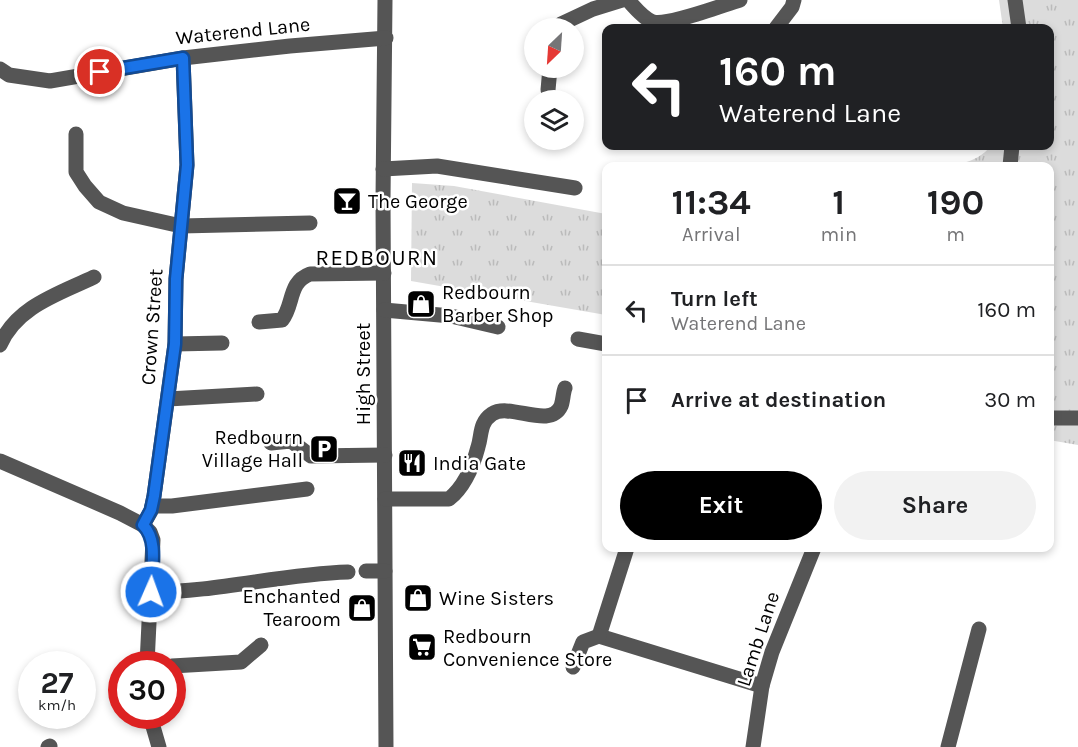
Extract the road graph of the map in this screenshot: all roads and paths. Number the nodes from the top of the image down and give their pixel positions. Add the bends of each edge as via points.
1 (385, 0) edge
2 (622, 0) edge
3 (628, 0) edge
4 (740, 0) edge
5 (794, 0) edge
6 (1015, 0) edge
7 (574, 18) edge
8 (779, 24) edge
9 (1018, 24) edge
10 (386, 38) junction
11 (183, 58) junction
12 (0, 69) edge
13 (549, 78) edge
14 (548, 90) dead end
15 (76, 134) dead end
16 (384, 169) junction
17 (575, 188) dead end
18 (310, 223) dead end
19 (181, 226) junction
20 (384, 273) junction
21 (94, 277) dead end
22 (384, 310) junction
23 (259, 322) dead end
24 (498, 327) dead end
25 (578, 339) dead end
26 (222, 343) dead end
27 (602, 343) edge
28 (175, 344) junction
29 (0, 345) edge
30 (564, 388) dead end
31 (257, 394) dead end
32 (168, 399) junction
33 (1054, 418) edge
34 (1078, 418) edge
35 (271, 443) dead end
36 (385, 454) junction
37 (0, 461) edge
38 (307, 489) dead end
39 (385, 499) junction
40 (152, 506) junction
41 (143, 525) junction
42 (626, 552) edge
43 (812, 552) edge
44 (385, 571) junction
45 (348, 572) dead end
46 (366, 572) dead end
47 (151, 592) junction
48 (979, 629) dead end
49 (599, 636) junction
50 (261, 645) dead end
51 (148, 651) edge
52 (186, 665) edge
53 (573, 667) dead end
54 (762, 686) junction
55 (154, 729) edge
56 (159, 747) edge
57 (386, 747) edge
58 (753, 747) edge
59 (948, 747) edge

1 - 10 street, High Street
2 - 7 street
3 - 4 street via 653,22 669,22
5 - 8 street
6 - 9 street
10 - 11 street, Waterend Lane
10 - 16 street, High Street
11 - 12 street, Waterend Lane via 50,81 9,75
11 - 19 street, Crown Street via 187,165
13 - 14 street
15 - 19 street via 76,172 99,202 123,213
16 - 17 street via 437,166
16 - 20 street, High Street
18 - 19 street
19 - 28 street, Crown Street
20 - 22 street, High Street
20 - 23 street via 304,276 290,296 282,320
21 - 29 street via 28,309
22 - 24 street via 451,316
22 - 36 street, High Street
25 - 27 street
26 - 28 street
28 - 32 street, Crown Street
30 - 39 street via 561,407 554,414 546,417 503,411 486,419 462,486 449,499
31 - 32 street
32 - 40 street, Crown Street
33 - 34 street
35 - 36 street via 291,441 311,456
36 - 39 street, High Street
37 - 41 street
38 - 40 street
39 - 44 street, High Street
40 - 41 street, Crown Street
41 - 47 street via 153,540
42 - 49 street
43 - 54 street, Lamb Lane
44 - 46 street
44 - 57 street, High Street
45 - 47 street via 183,592
47 - 51 street
48 - 59 street
49 - 53 street via 583,642
49 - 54 street
50 - 52 street via 241,662
54 - 58 street, Lamb Lane
55 - 56 street

